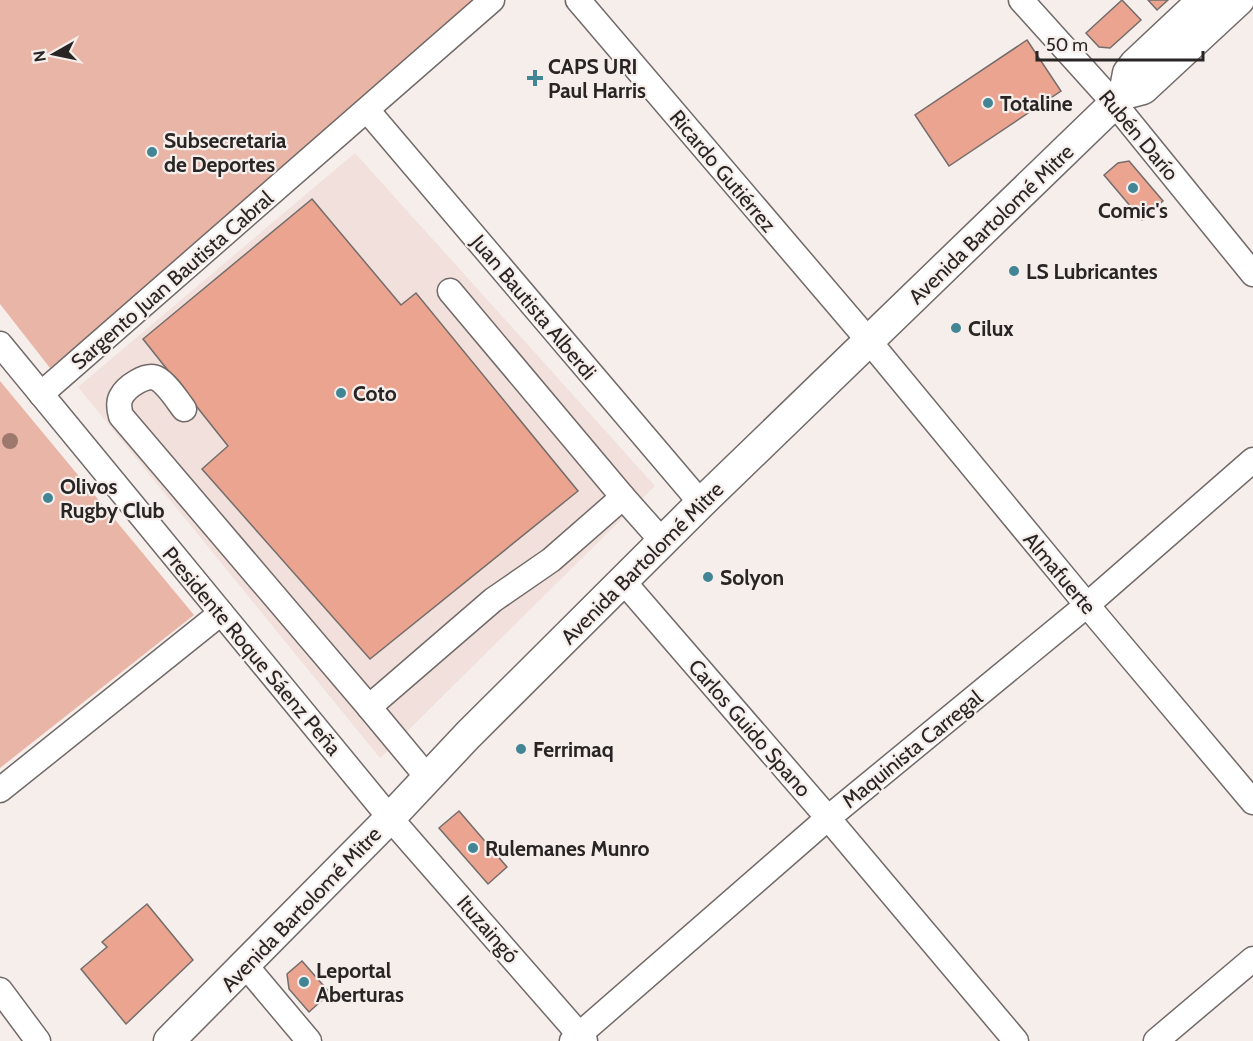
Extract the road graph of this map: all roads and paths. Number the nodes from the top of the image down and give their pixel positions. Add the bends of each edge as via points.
1 (492, 0) edge
2 (578, 0) edge
3 (1021, 0) edge
4 (1203, 0) edge
5 (1239, 0) edge
6 (1119, 99) junction
7 (367, 110) junction
8 (1253, 274) edge
9 (450, 291) dead end
10 (870, 341) junction
11 (0, 344) edge
12 (41, 394) junction
13 (184, 409) dead end
14 (1253, 460) edge
15 (623, 496) junction
16 (701, 503) junction
17 (663, 542) junction
18 (623, 581) junction
19 (1087, 605) junction
20 (221, 613) junction
21 (369, 707) junction
22 (428, 778) junction
23 (0, 790) edge
24 (1253, 802) edge
25 (390, 818) junction
26 (828, 818) junction
27 (1253, 959) edge
28 (246, 966) junction
29 (0, 990) edge
30 (579, 1039) edge
31 (38, 1041) edge
32 (169, 1041) edge
33 (309, 1041) edge
34 (1016, 1041) edge
35 (1156, 1041) edge

1 - 7 street, Sargento Juan Bautista Cabral
2 - 10 street, Ricardo Gutiérrez
3 - 6 street, Rubén Darío
4 - 6 main road, Avenida Bartolomé Mitre via 1128,72
5 - 6 main road, Avenida Bartolomé Mitre via 1143,89
6 - 8 street, Rubén Darío
6 - 10 main road, Avenida Bartolomé Mitre
7 - 12 street, Sargento Juan Bautista Cabral
7 - 16 street, Juan Bautista Alberdi
9 - 15 street
10 - 16 main road, Avenida Bartolomé Mitre
10 - 19 street, Almafuerte
11 - 12 street, Presidente Roque Sáenz Peña
12 - 20 street, Presidente Roque Sáenz Peña
13 - 21 street via 158,379 151,377 142,379 122,395 118,406 121,416
14 - 19 street, Maquinista Carregal
15 - 17 street
15 - 21 street via 551,560 493,600
16 - 17 main road, Avenida Bartolomé Mitre
17 - 18 main road, Avenida Bartolomé Mitre
18 - 22 main road, Avenida Bartolomé Mitre
18 - 26 street, Carlos Guido Spano
19 - 24 street, Almafuerte
19 - 26 street, Maquinista Carregal
20 - 23 street
20 - 25 street, Presidente Roque Sáenz Peña
21 - 22 street
22 - 25 main road, Avenida Bartolomé Mitre
25 - 28 main road, Avenida Bartolomé Mitre
25 - 30 street, Ituzaingó
26 - 30 street, Maquinista Carregal
26 - 34 street, Carlos Guido Spano
27 - 35 street
28 - 32 main road, Avenida Bartolomé Mitre
28 - 33 street
29 - 31 street

